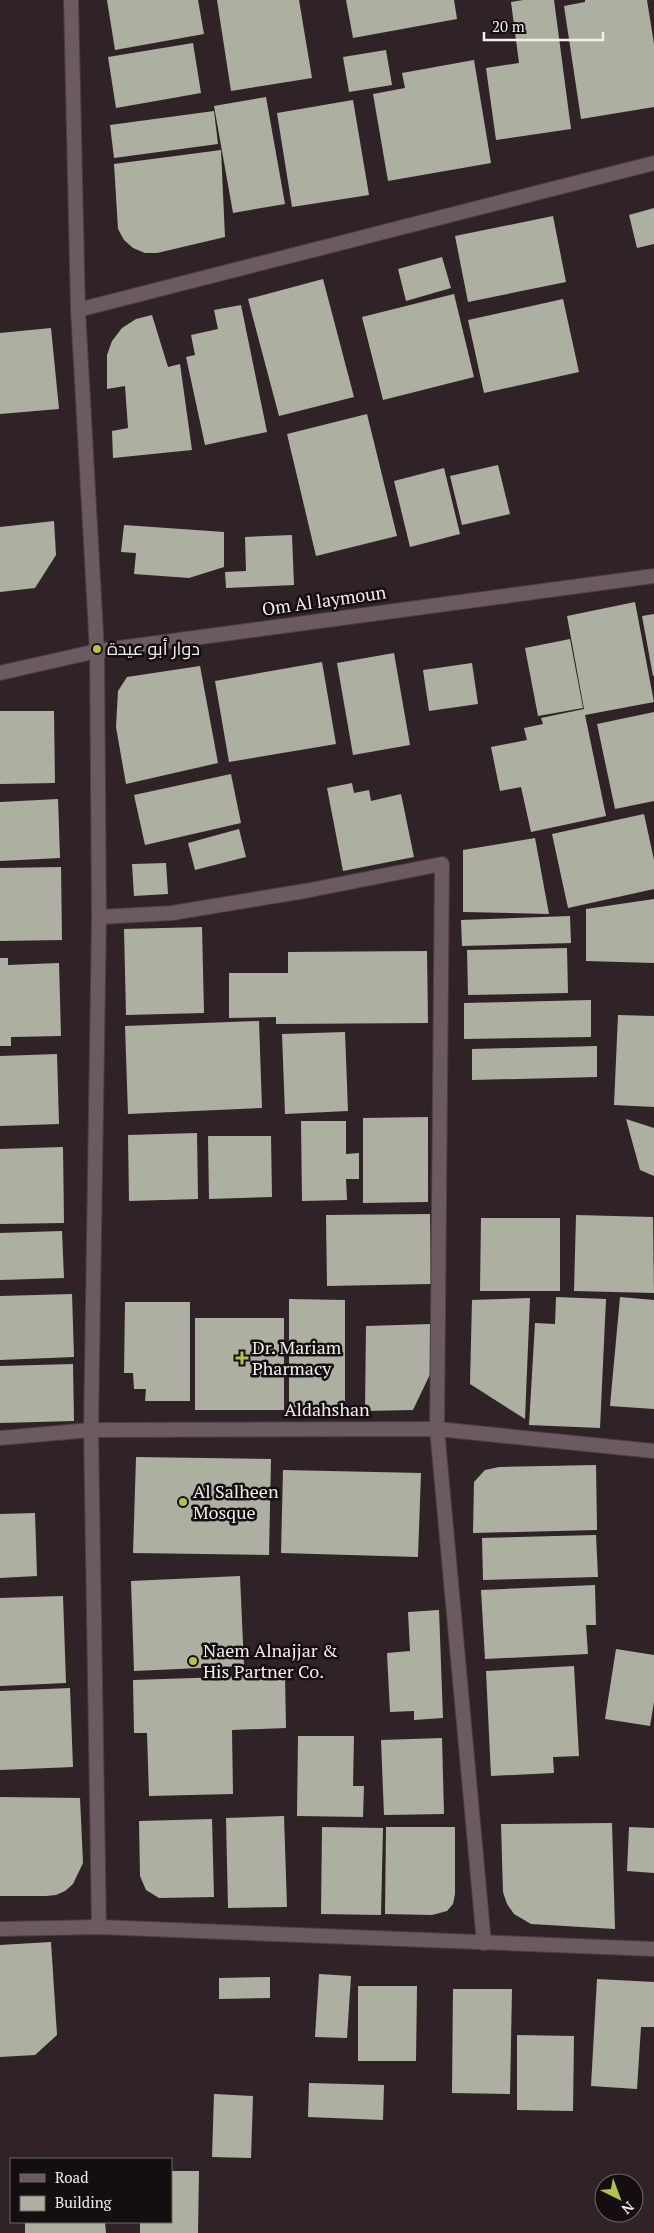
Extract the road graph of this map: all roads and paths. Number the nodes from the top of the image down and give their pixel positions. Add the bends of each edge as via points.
1 (71, 0) edge
2 (654, 163) edge
3 (78, 310) junction
4 (654, 576) edge
5 (97, 651) junction
6 (0, 673) edge
7 (99, 917) junction
8 (437, 1429) junction
9 (91, 1430) junction
10 (0, 1438) edge
11 (654, 1451) edge
12 (99, 1928) junction
13 (0, 1929) edge
14 (484, 1943) junction
15 (654, 1949) edge

1 - 3 street
2 - 3 street
3 - 5 street
4 - 5 street, Om Al laymoun
5 - 6 street, Om Al laymoun
5 - 7 street
7 - 8 street via 172,913 442,864
7 - 9 street
8 - 9 street, Aldahshan
8 - 11 street, Aldahshan
8 - 14 street
9 - 10 street, Aldahshan
9 - 12 street
12 - 13 street
12 - 14 street
14 - 15 street

